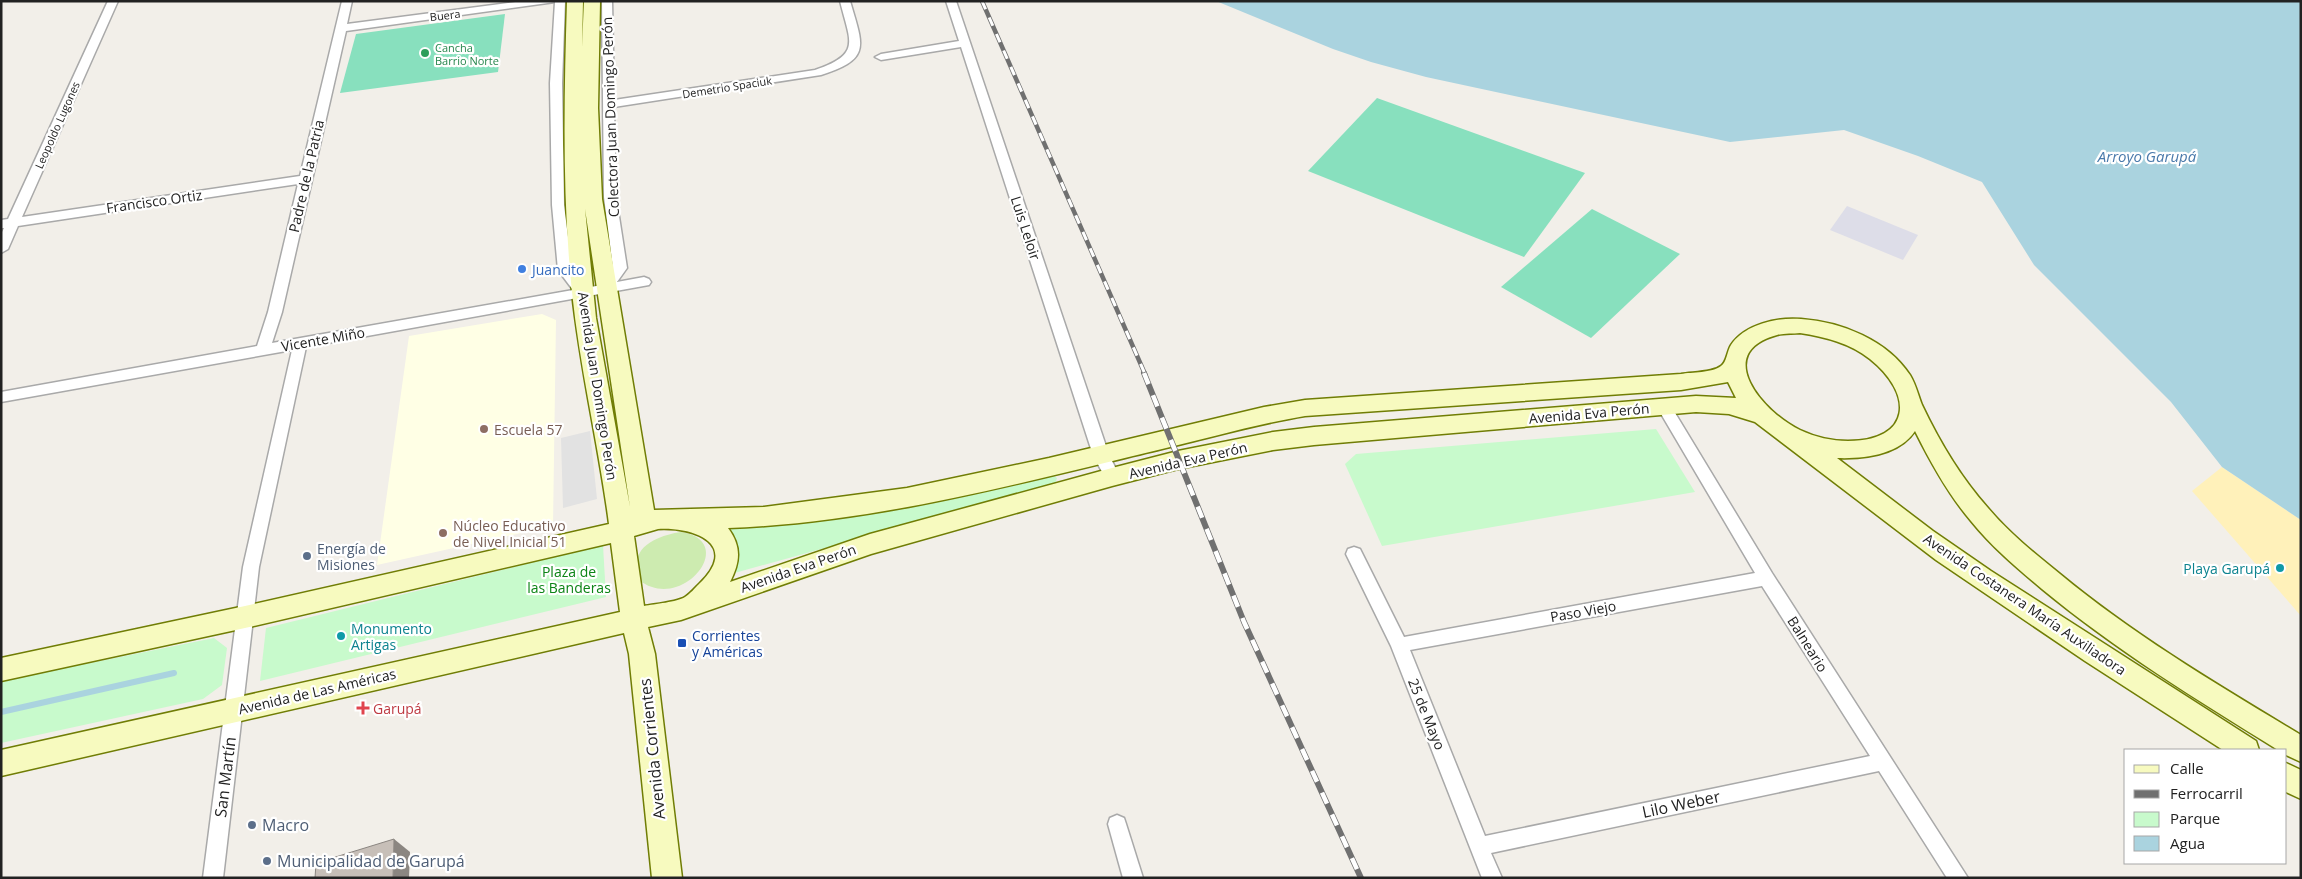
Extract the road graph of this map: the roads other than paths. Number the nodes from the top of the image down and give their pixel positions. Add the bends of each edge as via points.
1 (113, 1) edge
2 (347, 1) edge
3 (550, 1) edge
4 (560, 1) edge
5 (575, 1) edge
6 (592, 1) edge
7 (607, 1) edge
8 (845, 1) edge
9 (952, 1) edge
10 (340, 28) junction
11 (965, 43) junction
12 (881, 57) dead end
13 (607, 105) junction
14 (306, 179) junction
15 (7, 223) edge
16 (1, 249) edge
17 (644, 282) dead end
18 (606, 289) junction
19 (582, 293) junction
20 (300, 344) junction
21 (263, 350) junction
22 (1735, 366) junction
23 (1, 397) edge
24 (1664, 407) junction
25 (1913, 408) junction
26 (1760, 415) junction
27 (1785, 432) junction
28 (1101, 455) junction
29 (1112, 477) junction
30 (688, 520) junction
31 (644, 523) junction
32 (620, 530) junction
33 (1354, 554) dead end
34 (1766, 578) junction
35 (692, 605) junction
36 (245, 617) junction
37 (633, 620) junction
38 (1399, 645) junction
39 (1, 670) edge
40 (234, 710) junction
41 (2244, 749) edge
42 (2301, 750) edge
43 (1883, 762) junction
44 (1, 763) edge
45 (2287, 777) edge
46 (2301, 786) edge
47 (1117, 824) dead end
48 (1479, 846) junction
49 (213, 878) edge
50 (667, 878) edge
51 (1132, 878) edge
52 (1492, 878) edge
53 (1958, 878) edge

1 - 15 street, Leopoldo Lugones
2 - 10 street, Padre de la Patria
3 - 10 street, Buera
4 - 19 street via 556,84 558,205 565,270
5 - 19 main road, Avenida Juan Domingo Perón via 572,111
6 - 18 main road, Avenida Juan Domingo Perón via 589,108 593,200
7 - 13 street, Colectora Juan Domingo Perón
8 - 13 street, Demetrio Spaciuk via 857,48 846,63 817,73
9 - 11 street, Luis Leloir
10 - 14 street, Padre de la Patria
11 - 12 street
11 - 28 street, Luis Leloir
13 - 18 street, Colectora Juan Domingo Perón via 610,197 620,268
14 - 15 street, Francisco Ortiz
14 - 21 street, Padre de la Patria
15 - 16 street, Leopoldo Lugones
17 - 18 street, Vicente Miño
18 - 19 street, Vicente Miño
18 - 31 main road, Avenida Juan Domingo Perón
19 - 20 street, Vicente Miño
19 - 32 main road, Avenida Juan Domingo Perón
20 - 21 street, Vicente Miño
20 - 36 street via 251,567
21 - 23 street, Vicente Miño
22 - 25 main road via 1742,346 1754,336 1775,328 1828,330 1862,344 1896,370 1908,388
22 - 26 main road via 1735,376 1744,396
22 - 28 main road, Avenida Eva Perón via 1725,375 1681,382 1271,413
24 - 26 main road, Avenida Eva Perón via 1728,404
24 - 29 main road, Avenida Eva Perón via 1273,441
24 - 34 street, Balneario
25 - 27 main road via 1906,429 1882,446 1837,449
25 - 42 main road, Avenida Costanera María Auxiliadora via 1957,486 1994,531 2021,556 2097,618 2151,656
26 - 27 main road
27 - 41 main road, Avenida Costanera María Auxiliadora via 1828,461 1943,552
28 - 29 street, Luis Leloir
28 - 30 main road, Avenida Eva Perón via 947,490 822,511 763,518
29 - 35 main road, Avenida Eva Perón via 870,544
30 - 31 main road, Avenida Eva Perón via 663,519
30 - 35 main road via 723,538 728,550 725,568 718,580
31 - 32 main road, Avenida Eva Perón
32 - 36 main road
32 - 37 main road, Avenida Juan Domingo Perón
33 - 38 street, 25 de Mayo
34 - 38 street, Paso Viejo
34 - 43 street, Balneario
35 - 37 main road, Avenida Eva Perón
36 - 39 main road
36 - 40 street, San Martín
37 - 40 main road, Avenida de Las Américas
37 - 50 main road, Avenida Corrientes via 642,654
38 - 48 street, 25 de Mayo
40 - 44 main road, Avenida de Las Américas
40 - 49 street, San Martín
43 - 48 street, Lilo Weber
43 - 53 street, Balneario
45 - 46 main road
47 - 51 street
48 - 52 street, 25 de Mayo

